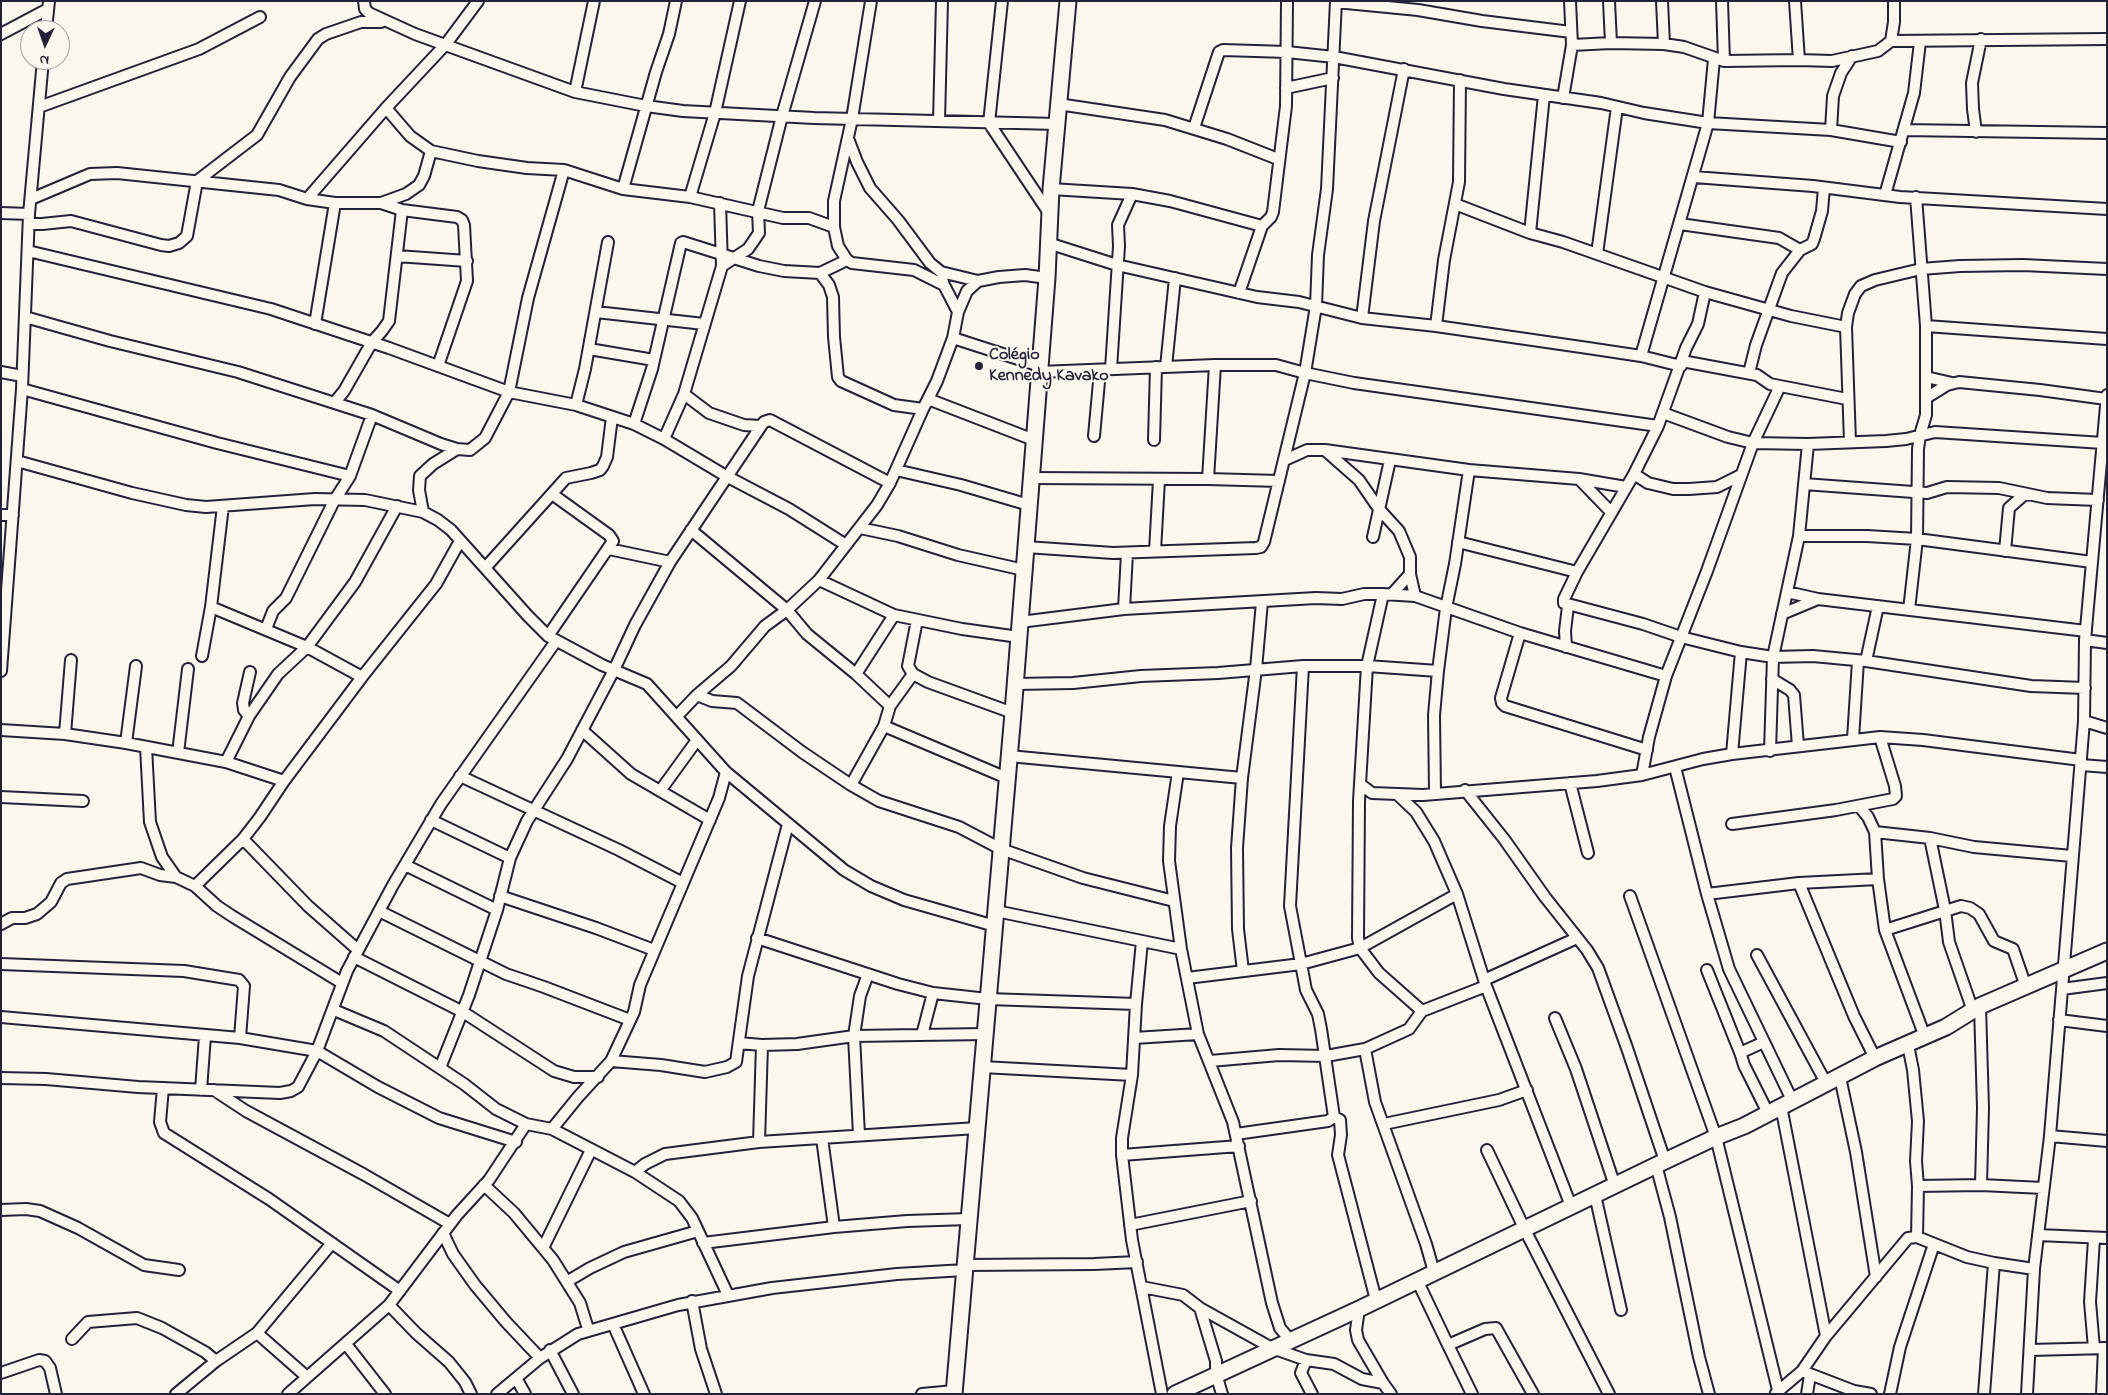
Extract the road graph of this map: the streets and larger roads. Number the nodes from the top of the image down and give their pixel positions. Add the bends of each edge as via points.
1 (364, 1) edge
2 (478, 1) edge
3 (594, 1) edge
4 (676, 1) edge
5 (740, 1) edge
6 (815, 1) edge
7 (942, 1) edge
8 (1002, 1) edge
9 (1068, 1) edge
10 (1287, 1) edge
11 (1570, 1) edge
12 (1609, 1) edge
13 (1662, 1) edge
14 (1722, 1) edge
15 (1795, 1) edge
16 (1894, 1) edge
17 (870, 2) edge
18 (1336, 2) edge
19 (48, 5) edge
20 (260, 17) dead end
21 (47, 20) edge
22 (384, 22) junction
23 (1571, 32) junction
24 (1, 34) edge
25 (1981, 39) junction
26 (2107, 39) edge
27 (1891, 41) junction
28 (1920, 42) junction
29 (1611, 43) junction
30 (446, 44) junction
31 (1664, 44) junction
32 (1572, 45) junction
33 (1287, 52) junction
34 (1852, 56) junction
35 (1334, 57) junction
36 (1719, 60) junction
37 (1799, 60) junction
38 (1404, 69) junction
39 (43, 70) edge
40 (1333, 78) junction
41 (1460, 80) junction
42 (1286, 88) junction
43 (576, 92) junction
44 (1544, 95) junction
45 (1563, 98) junction
46 (1058, 104) junction
47 (646, 106) junction
48 (39, 107) junction
49 (1617, 107) junction
50 (386, 108) junction
51 (714, 113) junction
52 (782, 116) junction
53 (852, 119) junction
54 (939, 121) junction
55 (989, 123) junction
56 (1708, 123) junction
57 (1057, 124) junction
58 (1194, 128) junction
59 (1831, 130) junction
60 (1904, 130) junction
61 (1976, 132) junction
62 (2107, 133) edge
63 (849, 140) junction
64 (1900, 142) junction
65 (431, 151) junction
66 (1278, 159) junction
67 (564, 170) junction
68 (1694, 177) junction
69 (197, 181) junction
70 (1824, 188) junction
71 (623, 189) junction
72 (1051, 189) junction
73 (1132, 194) junction
74 (1885, 195) junction
75 (690, 197) junction
76 (307, 198) junction
77 (1916, 198) junction
78 (31, 199) junction
79 (335, 203) junction
80 (381, 203) junction
81 (720, 203) junction
82 (1455, 204) junction
83 (2107, 209) edge
84 (402, 210) junction
85 (758, 211) junction
86 (1, 213) edge
87 (1049, 213) junction
88 (29, 219) junction
89 (1680, 224) junction
90 (1262, 226) junction
91 (834, 227) junction
92 (1530, 233) junction
93 (608, 242) dead end
94 (1048, 243) junction
95 (1800, 250) junction
96 (28, 251) junction
97 (722, 254) junction
98 (1597, 254) junction
99 (397, 256) junction
100 (733, 258) junction
101 (846, 260) junction
102 (466, 261) junction
103 (1117, 265) junction
104 (722, 266) junction
105 (1921, 269) junction
106 (2107, 269) edge
107 (824, 271) junction
108 (941, 272) junction
109 (1664, 277) junction
110 (1047, 278) junction
111 (1174, 278) junction
112 (978, 281) junction
113 (944, 285) junction
114 (1239, 292) junction
115 (1705, 292) junction
116 (1316, 306) junction
117 (1770, 310) junction
118 (596, 312) junction
119 (958, 312) junction
120 (25, 317) junction
121 (1362, 318) junction
122 (663, 320) junction
123 (315, 324) junction
124 (704, 324) junction
125 (1436, 326) junction
126 (1926, 326) junction
127 (1846, 328) junction
128 (953, 338) junction
129 (2107, 339) edge
130 (372, 342) junction
131 (589, 350) junction
132 (1641, 356) junction
133 (654, 360) junction
134 (1215, 364) junction
135 (1681, 364) junction
136 (438, 366) junction
137 (1161, 367) junction
138 (1040, 369) junction
139 (1111, 369) junction
140 (1100, 371) junction
141 (1, 372) edge
142 (1305, 373) junction
143 (1749, 373) junction
144 (22, 376) junction
145 (1926, 377) junction
146 (1952, 383) junction
147 (1780, 386) junction
148 (22, 389) junction
149 (509, 392) junction
150 (684, 394) junction
151 (2107, 395) edge
152 (1926, 398) junction
153 (928, 399) junction
154 (1847, 399) junction
155 (2106, 399) edge
156 (335, 402) junction
157 (576, 405) junction
158 (923, 409) junction
159 (1663, 413) junction
160 (372, 415) junction
161 (1926, 416) junction
162 (612, 417) junction
163 (2106, 422) edge
164 (634, 424) junction
165 (761, 426) junction
166 (1658, 426) junction
167 (1935, 432) junction
168 (1920, 434) junction
169 (1094, 436) dead end
170 (1290, 436) junction
171 (664, 439) junction
172 (1906, 439) junction
173 (1034, 440) junction
174 (1154, 440) dead end
175 (1850, 442) junction
176 (1753, 443) junction
177 (2103, 443) junction
178 (1808, 444) junction
179 (457, 449) junction
180 (1918, 449) junction
181 (1307, 450) junction
182 (1325, 450) junction
183 (1285, 460) junction
184 (1390, 460) junction
185 (17, 461) junction
186 (896, 470) junction
187 (1468, 470) junction
188 (1634, 474) junction
189 (1741, 475) junction
190 (350, 476) junction
191 (726, 476) junction
192 (1031, 478) junction
193 (1208, 479) junction
194 (1579, 479) junction
195 (1159, 480) junction
196 (1279, 481) junction
197 (890, 483) junction
198 (1804, 484) junction
199 (1626, 487) junction
200 (2103, 487) edge
201 (1919, 493) junction
202 (552, 494) junction
203 (2025, 494) junction
204 (2098, 500) junction
205 (334, 501) junction
206 (1029, 505) junction
207 (223, 506) junction
208 (397, 506) junction
209 (1379, 509) junction
210 (423, 512) junction
211 (1610, 512) junction
212 (1, 515) edge
213 (13, 515) junction
214 (860, 528) junction
215 (691, 530) junction
216 (1799, 536) junction
217 (1373, 537) dead end
218 (1917, 539) junction
219 (460, 540) junction
220 (1458, 542) junction
221 (846, 545) junction
222 (1026, 547) junction
223 (608, 549) junction
224 (1155, 551) junction
225 (2005, 551) junction
226 (1127, 553) junction
227 (670, 562) junction
228 (2092, 562) junction
229 (485, 568) junction
230 (1024, 570) junction
231 (1576, 572) junction
232 (1410, 574) junction
233 (819, 580) junction
234 (5, 584) edge
235 (1787, 592) junction
236 (1387, 594) junction
237 (1415, 596) junction
238 (1818, 599) junction
239 (1262, 602) junction
240 (1568, 606) junction
241 (1878, 606) junction
242 (211, 607) junction
243 (1446, 608) junction
244 (1124, 609) junction
245 (787, 610) junction
246 (1908, 610) junction
247 (1782, 614) junction
248 (894, 615) junction
249 (917, 620) junction
250 (266, 629) junction
251 (1019, 629) junction
252 (1520, 633) junction
253 (2085, 636) junction
254 (1681, 637) junction
255 (552, 639) junction
256 (2107, 643) edge
257 (307, 647) junction
258 (1566, 647) junction
259 (1741, 652) junction
260 (202, 656) dead end
261 (1773, 657) junction
262 (71, 660) dead end
263 (1862, 661) junction
264 (2, 664) edge
265 (136, 666) dead end
266 (1303, 666) junction
267 (1367, 666) junction
268 (188, 669) dead end
269 (1256, 669) junction
270 (614, 670) junction
271 (1438, 671) junction
272 (250, 672) dead end
273 (856, 674) junction
274 (913, 674) junction
275 (1666, 676) junction
276 (362, 677) junction
277 (1772, 679) junction
278 (1015, 684) junction
279 (2085, 688) junction
280 (697, 695) junction
281 (890, 706) junction
282 (1013, 713) junction
283 (249, 716) junction
284 (677, 716) junction
285 (2084, 720) junction
286 (884, 726) junction
287 (2107, 728) edge
288 (1, 730) edge
289 (582, 730) junction
290 (65, 734) junction
291 (1880, 737) junction
292 (1853, 739) junction
293 (697, 740) junction
294 (126, 743) junction
295 (1798, 746) junction
296 (146, 747) junction
297 (1647, 750) junction
298 (1770, 751) junction
299 (178, 753) junction
300 (1732, 754) junction
301 (1009, 756) junction
302 (226, 762) junction
303 (2081, 763) junction
304 (1674, 767) junction
305 (2107, 767) edge
306 (726, 772) junction
307 (1178, 772) junction
308 (1642, 775) junction
309 (460, 776) junction
310 (1007, 778) junction
311 (1242, 778) junction
312 (284, 781) junction
313 (1570, 783) junction
314 (1360, 784) junction
315 (851, 785) junction
316 (1465, 790) junction
317 (660, 791) junction
318 (1372, 793) junction
319 (1435, 793) junction
320 (1398, 794) junction
321 (1, 797) edge
322 (83, 801) dead end
323 (1359, 801) junction
324 (1859, 806) junction
325 (532, 810) junction
326 (431, 820) junction
327 (710, 820) junction
328 (788, 824) junction
329 (1732, 824) dead end
330 (1876, 832) junction
331 (243, 838) junction
332 (1930, 838) junction
333 (1001, 849) junction
334 (1588, 853) dead end
335 (2072, 856) junction
336 (510, 858) junction
337 (405, 865) junction
338 (176, 878) junction
339 (1878, 879) junction
340 (684, 883) junction
341 (1799, 884) junction
342 (196, 886) junction
343 (1457, 894) junction
344 (1707, 894) junction
345 (500, 896) junction
346 (1630, 896) dead end
347 (1174, 901) junction
348 (497, 910) junction
349 (1946, 910) junction
350 (379, 911) junction
351 (995, 918) junction
352 (1, 924) edge
353 (1884, 930) junction
354 (757, 938) junction
355 (1577, 938) junction
356 (1142, 942) junction
357 (1360, 948) junction
358 (1181, 949) junction
359 (654, 950) junction
360 (2107, 951) edge
361 (356, 954) junction
362 (1757, 955) dead end
363 (480, 962) junction
364 (1, 964) edge
365 (1301, 964) junction
366 (1708, 970) dead end
367 (1243, 971) junction
368 (2063, 971) junction
369 (868, 974) junction
370 (1187, 978) junction
371 (342, 983) junction
372 (1485, 983) junction
373 (2107, 983) edge
374 (2026, 987) junction
375 (2062, 989) junction
376 (932, 993) junction
377 (988, 998) junction
378 (1136, 1004) junction
379 (1976, 1009) junction
380 (334, 1010) junction
381 (1422, 1011) junction
382 (463, 1012) junction
383 (1, 1017) edge
384 (1555, 1018) dead end
385 (630, 1020) junction
386 (2059, 1020) junction
387 (2107, 1026) edge
388 (985, 1034) junction
389 (1198, 1034) junction
390 (922, 1035) junction
391 (204, 1036) junction
392 (854, 1036) junction
393 (1925, 1037) junction
394 (240, 1038) junction
395 (1134, 1038) junction
396 (739, 1042) junction
397 (1764, 1042) junction
398 (762, 1044) junction
399 (1908, 1045) junction
400 (1365, 1049) junction
401 (317, 1051) junction
402 (1742, 1055) junction
403 (1326, 1056) junction
404 (1876, 1058) junction
405 (1210, 1061) junction
406 (611, 1062) junction
407 (982, 1067) junction
408 (440, 1068) junction
409 (1132, 1075) junction
410 (598, 1077) junction
411 (1840, 1077) junction
412 (1, 1078) edge
413 (1826, 1084) junction
414 (163, 1088) junction
415 (201, 1090) junction
416 (214, 1090) junction
417 (1527, 1090) junction
418 (1780, 1106) junction
419 (1334, 1117) junction
420 (526, 1124) junction
421 (1384, 1124) junction
422 (977, 1128) junction
423 (552, 1130) junction
424 (859, 1134) junction
425 (1236, 1134) junction
426 (2050, 1136) junction
427 (1716, 1137) junction
428 (822, 1138) junction
429 (2107, 1141) edge
430 (516, 1142) junction
431 (759, 1142) junction
432 (1239, 1146) junction
433 (591, 1150) junction
434 (1487, 1150) dead end
435 (1122, 1155) junction
436 (1660, 1163) junction
437 (634, 1172) junction
438 (484, 1185) junction
439 (1981, 1185) junction
440 (1615, 1186) junction
441 (1918, 1186) junction
442 (2043, 1188) junction
443 (1595, 1195) junction
444 (1251, 1200) junction
445 (1572, 1206) junction
446 (1, 1210) edge
447 (969, 1219) junction
448 (450, 1224) junction
449 (1130, 1225) junction
450 (834, 1227) junction
451 (1525, 1230) junction
452 (698, 1231) junction
453 (443, 1233) junction
454 (2038, 1235) junction
455 (1917, 1238) junction
456 (2094, 1238) junction
457 (2107, 1238) edge
458 (332, 1243) junction
459 (703, 1243) junction
460 (1934, 1244) junction
461 (543, 1248) junction
462 (1137, 1262) junction
463 (1994, 1263) junction
464 (965, 1267) junction
465 (2034, 1269) junction
466 (179, 1270) dead end
467 (1434, 1272) junction
468 (1876, 1277) junction
469 (1417, 1280) junction
470 (568, 1281) junction
471 (1142, 1287) junction
472 (400, 1291) junction
473 (728, 1296) junction
474 (1376, 1300) junction
475 (692, 1301) junction
476 (389, 1305) junction
477 (1200, 1308) junction
478 (1359, 1309) junction
479 (1621, 1310) dead end
480 (612, 1324) junction
481 (588, 1329) junction
482 (257, 1333) junction
483 (1826, 1336) junction
484 (72, 1339) dead end
485 (1290, 1340) junction
486 (346, 1344) junction
487 (1448, 1345) junction
488 (1272, 1348) junction
489 (2101, 1348) edge
490 (550, 1350) junction
491 (2030, 1350) junction
492 (540, 1358) junction
493 (1306, 1360) junction
494 (216, 1361) junction
495 (1, 1373) edge
496 (1806, 1373) junction
497 (1216, 1374) junction
498 (307, 1377) junction
499 (516, 1378) junction
500 (1383, 1383) junction
501 (954, 1392) edge
502 (1777, 1392) edge
503 (1854, 1392) edge
504 (56, 1394) edge
505 (176, 1394) edge
506 (288, 1394) edge
507 (385, 1394) edge
508 (471, 1394) edge
509 (497, 1394) edge
510 (525, 1394) edge
511 (573, 1394) edge
512 (644, 1394) edge
513 (716, 1394) edge
514 (922, 1394) edge
515 (1162, 1394) edge
516 (1175, 1394) edge
517 (1222, 1394) edge
518 (1312, 1394) edge
519 (1391, 1394) edge
520 (1472, 1394) edge
521 (1534, 1394) edge
522 (1609, 1394) edge
523 (1710, 1394) edge
524 (1807, 1394) edge
525 (1871, 1394) edge
526 (1890, 1394) edge
527 (1984, 1394) edge
528 (2027, 1394) edge
529 (2102, 1394) edge

1 - 22 street via 366,11
2 - 30 street
3 - 43 street
4 - 47 street
5 - 51 street
6 - 52 street
7 - 54 street
8 - 55 street
9 - 46 street
10 - 33 street
11 - 23 street
12 - 29 street
13 - 31 street
14 - 36 street
15 - 37 street
16 - 27 street
17 - 53 street
18 - 23 street
18 - 35 street
19 - 21 street
19 - 24 street
20 - 48 street via 199,49
22 - 30 street
22 - 69 street via 361,22 318,39 290,77 258,135
23 - 32 street
25 - 26 street
25 - 28 street
25 - 61 street via 1972,83
27 - 28 street
27 - 34 street via 1878,51
28 - 60 street via 1916,83
29 - 31 street
29 - 32 street
30 - 43 street
30 - 50 street
31 - 36 street via 1684,47
32 - 45 street
33 - 35 street
33 - 42 street
33 - 58 street via 1219,52
34 - 37 street via 1832,61
34 - 59 street via 1841,73 1833,96
35 - 38 street
35 - 40 street
36 - 37 street
36 - 56 street
38 - 41 street
38 - 121 street via 1374,221
39 - 48 street
40 - 42 street
40 - 116 street
41 - 44 street
41 - 82 street via 1461,159
42 - 66 street
43 - 47 street
44 - 45 street
44 - 92 street
45 - 49 street
46 - 57 street
46 - 58 street via 1165,120
47 - 51 street
47 - 71 street
48 - 78 street
49 - 56 street
49 - 98 street
50 - 65 street via 410,136
50 - 76 street
51 - 52 street
51 - 75 street
52 - 53 street
52 - 85 street
53 - 54 street
53 - 63 street
54 - 55 street
55 - 57 street
55 - 87 street
56 - 59 street
56 - 68 street
57 - 72 street
58 - 66 street
59 - 64 street
60 - 61 street
60 - 64 street
61 - 62 street
63 - 91 street via 834,201
63 - 108 street via 870,188 930,263
64 - 74 street
65 - 67 street via 478,161
65 - 80 street via 419,185 406,194
66 - 90 street via 1272,212
67 - 71 street
67 - 149 street via 528,298
68 - 70 street
68 - 89 street
69 - 76 street via 279,190
69 - 78 street via 102,172
69 - 88 street via 187,236 174,245 161,245 71,221 42,224
70 - 74 street
70 - 95 street via 1814,240
71 - 75 street
72 - 73 street
72 - 87 street
73 - 90 street
73 - 103 street via 1119,220
74 - 77 street
75 - 81 street
76 - 79 street
77 - 83 street
77 - 105 street
78 - 88 street
79 - 80 street
79 - 123 street
80 - 84 street
81 - 85 street
81 - 97 street
82 - 92 street
82 - 125 street
84 - 99 street
84 - 102 street via 462,220
85 - 91 street via 783,218 809,218
85 - 100 street via 759,233 753,245
86 - 88 street
87 - 94 street
88 - 96 street
89 - 95 street via 1778,238
89 - 109 street
90 - 114 street
91 - 101 street via 838,246
92 - 98 street
93 - 118 street
94 - 103 street
94 - 110 street
95 - 117 street via 1782,272
96 - 120 street
96 - 123 street via 271,309
97 - 100 street
97 - 104 street
97 - 122 street via 681,243
98 - 109 street
99 - 102 street
99 - 130 street via 389,321
100 - 104 street
100 - 107 street via 784,271
101 - 107 street
101 - 113 street via 914,270
102 - 136 street via 468,271 464,290
103 - 111 street
103 - 139 street
104 - 124 street
105 - 106 street via 2023,265
105 - 126 street
105 - 127 street via 1861,286 1848,313
107 - 158 street via 833,297 838,377 894,405
108 - 112 street
108 - 113 street
109 - 115 street
109 - 132 street
110 - 112 street via 1011,276
110 - 138 street
111 - 114 street
111 - 137 street
112 - 119 street via 966,291
113 - 119 street
114 - 116 street
115 - 117 street
115 - 135 street via 1698,324
116 - 121 street
116 - 142 street
117 - 127 street
117 - 143 street
118 - 122 street
118 - 131 street
119 - 128 street
120 - 144 street
120 - 156 street via 238,372
121 - 125 street
122 - 124 street
122 - 133 street
123 - 130 street
124 - 150 street
125 - 132 street
126 - 129 street
126 - 145 street
127 - 154 street
128 - 138 street
128 - 153 street
130 - 136 street
130 - 156 street
131 - 133 street
131 - 157 street
132 - 135 street
133 - 164 street
134 - 137 street
134 - 142 street via 1276,365
134 - 193 street
135 - 143 street
135 - 159 street
136 - 149 street
137 - 139 street
137 - 174 street
138 - 140 street
138 - 173 street
139 - 140 street
140 - 169 street
141 - 144 street
142 - 166 street via 1354,383
142 - 170 street
143 - 147 street
144 - 148 street
145 - 146 street
145 - 152 street
146 - 152 street
146 - 155 street
147 - 154 street
147 - 176 street
148 - 185 street
148 - 190 street
149 - 157 street
149 - 179 street via 485,438 470,450
150 - 165 street via 709,413 744,425
150 - 171 street
151 - 155 street
152 - 161 street
153 - 158 street
153 - 173 street
154 - 175 street
155 - 163 street
156 - 160 street
157 - 162 street
158 - 186 street
159 - 166 street
159 - 176 street
160 - 179 street
160 - 190 street
161 - 167 street
161 - 168 street
162 - 164 street
162 - 202 street via 607,457 600,470 566,478
163 - 177 street
164 - 171 street
165 - 191 street
165 - 197 street via 770,420
166 - 188 street
167 - 168 street
167 - 177 street
168 - 172 street
168 - 180 street
170 - 181 street
170 - 183 street
171 - 191 street
172 - 175 street
172 - 180 street
173 - 192 street
175 - 178 street
176 - 178 street
176 - 189 street
177 - 200 street
178 - 198 street
179 - 210 street via 420,476
180 - 201 street
181 - 182 street
181 - 183 street
182 - 184 street
182 - 209 street via 1358,480
183 - 196 street
184 - 187 street
184 - 209 street
185 - 207 street via 186,505
185 - 213 street
186 - 197 street
186 - 206 street
187 - 194 street
187 - 220 street
188 - 189 street via 1648,483 1673,489 1717,487
188 - 199 street
189 - 254 street
190 - 205 street
191 - 215 street
191 - 221 street via 789,509
192 - 195 street
192 - 206 street
193 - 195 street
193 - 196 street
194 - 199 street
194 - 211 street
195 - 224 street
196 - 224 street via 1261,547
197 - 214 street
198 - 201 street
198 - 216 street
199 - 211 street
200 - 204 street
201 - 203 street via 1947,487 1999,488
201 - 218 street
202 - 223 street via 612,538
202 - 229 street
203 - 204 street
203 - 225 street via 2009,508
204 - 228 street
205 - 207 street
205 - 208 street via 365,500
205 - 250 street via 286,598 273,611
206 - 222 street
207 - 242 street
208 - 210 street
208 - 257 street via 355,582
209 - 217 street
209 - 232 street via 1399,531 1407,547
210 - 219 street via 438,520
211 - 231 street
212 - 213 street
213 - 234 street
214 - 221 street
214 - 230 street
215 - 227 street
215 - 245 street
216 - 218 street
216 - 235 street
218 - 225 street
218 - 246 street
219 - 229 street
219 - 276 street via 436,584
220 - 231 street
220 - 243 street
221 - 233 street
222 - 226 street
222 - 230 street
223 - 227 street
223 - 255 street
224 - 226 street
225 - 228 street
226 - 244 street
227 - 270 street
228 - 253 street
229 - 255 street
230 - 251 street
231 - 240 street via 1564,599
232 - 236 street
232 - 237 street
233 - 245 street
233 - 248 street
234 - 264 street
235 - 238 street
235 - 247 street
236 - 237 street
236 - 239 street
236 - 267 street
237 - 243 street
238 - 241 street
238 - 247 street
239 - 244 street
239 - 269 street
240 - 254 street
240 - 258 street
241 - 246 street
241 - 263 street
242 - 250 street
242 - 260 street
243 - 252 street
243 - 271 street
244 - 251 street
245 - 273 street via 807,634
245 - 280 street via 765,626 731,666
246 - 253 street
247 - 261 street
248 - 249 street
248 - 273 street
249 - 251 street via 954,628
249 - 274 street via 908,666
250 - 257 street
251 - 278 street
252 - 258 street
252 - 297 street via 1502,703 1505,706
253 - 256 street
253 - 279 street
254 - 259 street
254 - 275 street
255 - 270 street
255 - 309 street
257 - 276 street
257 - 283 street via 278,674
258 - 275 street
259 - 261 street
259 - 300 street
261 - 263 street via 1813,656
261 - 277 street
262 - 290 street
263 - 279 street via 2031,686
263 - 292 street
265 - 294 street
266 - 267 street
266 - 269 street
266 - 365 street via 1290,896
267 - 271 street
267 - 314 street
268 - 299 street
269 - 278 street via 1073,683
269 - 311 street
270 - 284 street via 647,684
270 - 289 street
271 - 319 street via 1434,723
272 - 283 street via 243,704
273 - 281 street
274 - 281 street
274 - 282 street
275 - 297 street
276 - 312 street
277 - 295 street via 1794,695
277 - 298 street
278 - 282 street
279 - 285 street
280 - 284 street
280 - 315 street via 712,701 736,703
281 - 286 street
282 - 301 street
283 - 302 street
284 - 293 street
285 - 287 street
285 - 303 street
286 - 310 street
286 - 315 street
288 - 290 street
289 - 317 street via 631,774
289 - 325 street via 560,771
290 - 294 street
291 - 292 street
291 - 303 street via 1923,740
291 - 324 street via 1896,796 1888,801
292 - 295 street
293 - 306 street
293 - 317 street
294 - 296 street
295 - 298 street
296 - 299 street
296 - 338 street via 150,822 162,857
297 - 308 street
298 - 300 street
299 - 302 street
300 - 304 street
301 - 307 street
301 - 310 street
302 - 312 street
303 - 305 street
303 - 335 street
304 - 308 street
304 - 344 street
306 - 327 street
306 - 328 street
307 - 311 street
307 - 347 street via 1170,826
308 - 313 street
309 - 325 street
309 - 326 street
310 - 333 street
311 - 367 street via 1236,883
312 - 331 street
313 - 316 street
313 - 334 street
314 - 318 street
314 - 323 street
315 - 333 street via 880,801 960,828
316 - 319 street
316 - 355 street
317 - 327 street
318 - 320 street
318 - 323 street
319 - 320 street
320 - 343 street via 1426,826
321 - 322 street
323 - 357 street via 1357,926
324 - 329 street
324 - 330 street
325 - 336 street
325 - 340 street
326 - 336 street
326 - 337 street
327 - 340 street
328 - 351 street via 844,870 884,893
328 - 354 street
330 - 332 street
330 - 339 street
331 - 342 street
331 - 361 street
332 - 335 street via 1974,847
332 - 349 street
333 - 347 street via 1083,878
333 - 351 street
335 - 368 street
336 - 345 street
337 - 348 street
337 - 350 street
338 - 342 street
338 - 352 street via 134,868 67,879 37,914 12,918
339 - 341 street
339 - 353 street
340 - 359 street
341 - 344 street
341 - 404 street via 1854,1016
342 - 371 street via 224,911
343 - 357 street
343 - 372 street
344 - 397 street via 1729,969
345 - 348 street
345 - 359 street
346 - 427 street
347 - 358 street
348 - 363 street
349 - 353 street
349 - 374 street via 1961,906 1979,914 1994,942 2013,949
349 - 379 street via 1949,942
350 - 361 street
350 - 363 street
351 - 356 street
351 - 377 street
353 - 393 street
354 - 369 street
354 - 396 street via 742,1004
355 - 372 street
355 - 436 street via 1606,984
356 - 358 street
356 - 378 street
357 - 365 street
357 - 381 street via 1379,973
358 - 370 street
359 - 385 street
360 - 368 street
361 - 371 street
361 - 382 street
362 - 413 street
363 - 382 street
363 - 385 street
364 - 394 street via 184,971 239,980 244,986
365 - 367 street
365 - 403 street via 1306,990 1318,1014
366 - 402 street
367 - 370 street
368 - 374 street
368 - 375 street
369 - 376 street
369 - 392 street via 862,986
370 - 389 street
371 - 380 street
372 - 381 street
372 - 417 street
373 - 375 street
374 - 379 street
375 - 386 street
376 - 377 street
376 - 390 street
377 - 378 street
377 - 388 street
378 - 395 street
379 - 393 street
379 - 439 street via 1983,1108
380 - 401 street
380 - 408 street via 384,1031
381 - 400 street via 1409,1029
382 - 408 street
382 - 410 street via 554,1071 574,1077
383 - 391 street
384 - 440 street via 1576,1069
385 - 406 street
386 - 387 street
386 - 426 street
388 - 390 street
388 - 407 street
389 - 395 street
389 - 405 street
390 - 392 street
391 - 394 street
391 - 415 street
392 - 398 street via 797,1044
392 - 424 street
393 - 399 street
394 - 401 street
395 - 409 street
396 - 398 street
396 - 406 street via 736,1062 705,1072
397 - 402 street via 1742,1052
397 - 418 street
398 - 431 street
399 - 404 street
399 - 441 street via 1917,1098
400 - 403 street
400 - 421 street via 1375,1102
401 - 416 street via 295,1090
401 - 430 street via 439,1118
402 - 418 street via 1744,1065
403 - 405 street via 1279,1055
403 - 419 street
404 - 411 street
405 - 425 street
406 - 410 street
407 - 409 street
407 - 422 street
408 - 420 street via 496,1109
409 - 435 street
410 - 423 street
411 - 413 street
411 - 468 street
412 - 414 street
413 - 418 street
414 - 415 street
414 - 458 street via 160,1122 164,1133
415 - 416 street
416 - 448 street
417 - 421 street via 1491,1102
417 - 445 street
418 - 427 street
418 - 483 street
419 - 425 street via 1328,1121
419 - 474 street via 1340,1120 1342,1135 1338,1155
420 - 423 street
420 - 430 street
421 - 467 street
422 - 424 street
422 - 447 street
423 - 433 street
424 - 428 street
425 - 432 street
426 - 429 street
426 - 442 street
427 - 436 street
427 - 502 street
428 - 431 street
428 - 450 street
430 - 438 street
431 - 437 street via 666,1154
432 - 435 street
432 - 444 street
433 - 437 street
433 - 461 street
434 - 451 street
435 - 449 street
436 - 440 street
436 - 523 street via 1699,1357
437 - 452 street via 679,1201
438 - 448 street
438 - 461 street via 514,1212
439 - 441 street
439 - 442 street
440 - 443 street
441 - 455 street
442 - 454 street
443 - 445 street
443 - 479 street
444 - 449 street
444 - 485 street via 1272,1303 1280,1328
445 - 451 street
446 - 466 street via 40,1211 144,1264
447 - 450 street
447 - 464 street
448 - 453 street
449 - 462 street
450 - 459 street
451 - 467 street
451 - 522 street
452 - 459 street
452 - 470 street via 624,1252
453 - 472 street
453 - 492 street via 475,1285
454 - 456 street
454 - 465 street
455 - 460 street
455 - 468 street via 1905,1239
456 - 457 street
456 - 489 street via 2090,1302
458 - 472 street
458 - 482 street
459 - 473 street
460 - 463 street
460 - 526 street via 1900,1346
461 - 470 street
462 - 464 street
462 - 471 street
463 - 465 street
463 - 527 street
464 - 473 street
464 - 501 street
465 - 491 street
467 - 469 street
468 - 483 street
469 - 474 street
469 - 487 street
470 - 481 street via 580,1303
471 - 477 street via 1183,1295
471 - 515 street
472 - 476 street
473 - 475 street
474 - 478 street
475 - 480 street
475 - 513 street via 701,1349
476 - 486 street
476 - 508 street via 449,1362
477 - 488 street
477 - 497 street via 1216,1360
478 - 485 street
478 - 500 street via 1358,1340
480 - 481 street
480 - 512 street
481 - 490 street
482 - 494 street
482 - 498 street
483 - 496 street
484 - 494 street via 88,1322 138,1318 162,1328
485 - 488 street
486 - 498 street
486 - 507 street
487 - 520 street
487 - 521 street via 1485,1329 1496,1328
488 - 493 street
488 - 497 street
489 - 491 street
489 - 529 street
490 - 492 street
490 - 511 street
491 - 528 street
492 - 499 street
493 - 500 street via 1334,1364 1362,1378
493 - 518 street via 1301,1373
494 - 505 street
495 - 504 street via 39,1360 45,1361 50,1368
496 - 502 street
496 - 503 street
496 - 524 street
497 - 516 street
497 - 517 street
498 - 506 street
499 - 509 street
499 - 510 street
500 - 519 street
501 - 514 street
503 - 525 street

